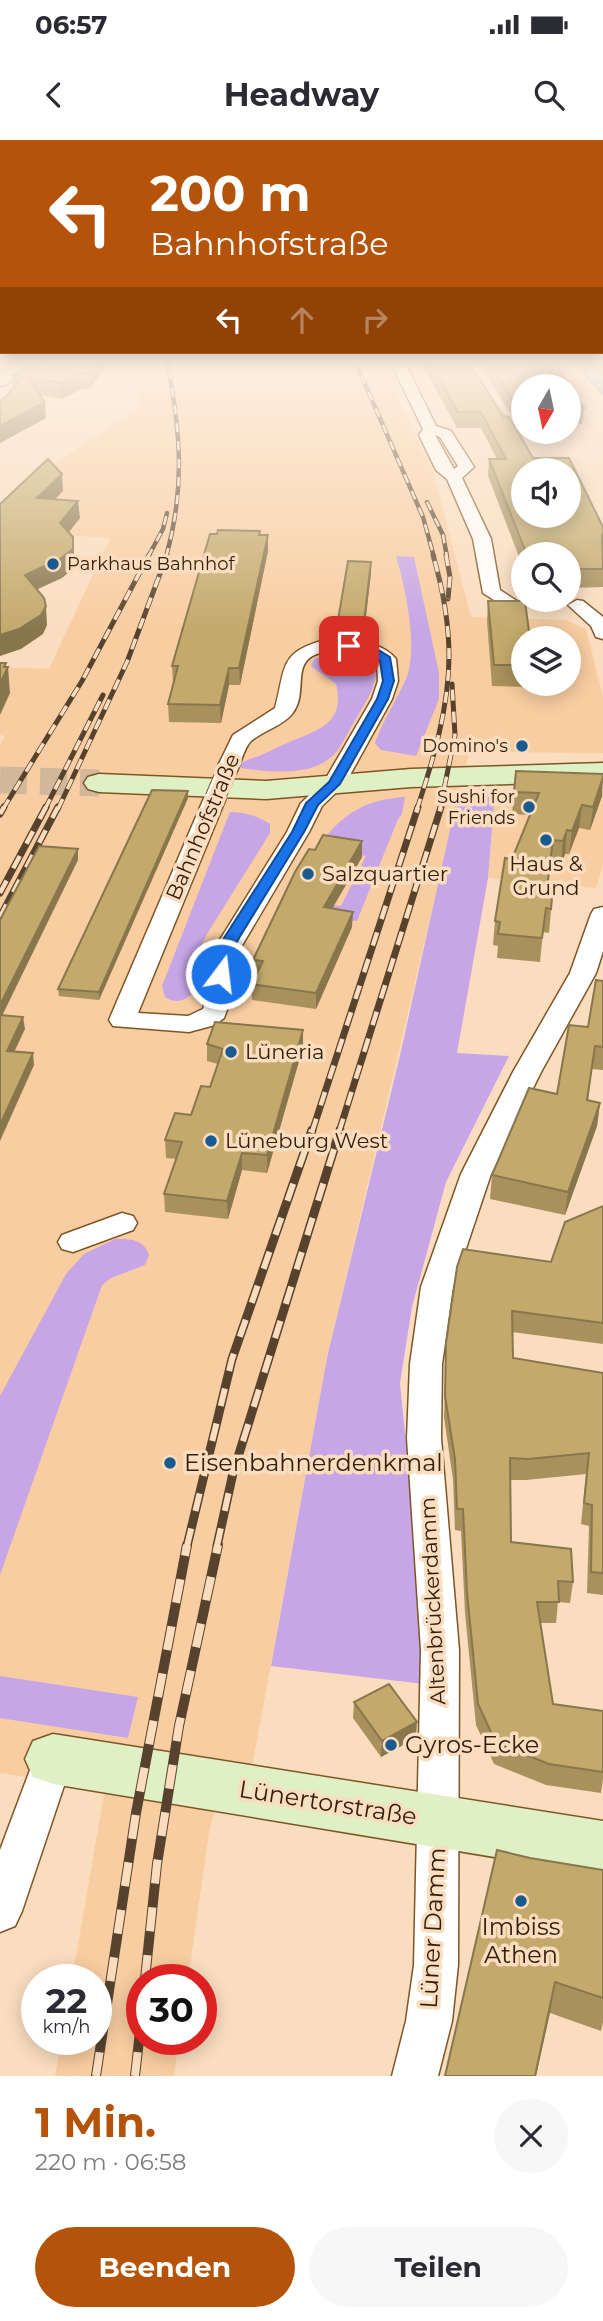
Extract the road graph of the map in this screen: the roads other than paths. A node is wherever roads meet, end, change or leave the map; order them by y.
1 (434, 449) edge
2 (511, 603) edge
3 (581, 608) edge
4 (603, 633) edge
5 (603, 772) edge
6 (99, 783) tunnel mouth
7 (334, 784) junction
8 (603, 914) edge
9 (122, 1223) dead end
10 (73, 1242) dead end
11 (53, 1759) joint
12 (438, 1821) junction
13 (603, 1848) edge
14 (0, 1910) edge
15 (415, 2076) edge

1 - 2 street
3 - 4 street
5 - 7 main road
6 - 7 main road
7 - 7 street, Bahnhofstraße, bridge
8 - 12 street, Altenbrückerdamm
9 - 10 street
11 - 12 main road, Lünertorstraße
11 - 14 street
12 - 13 main road, Lünertorstraße
12 - 15 street, Lüner Damm

